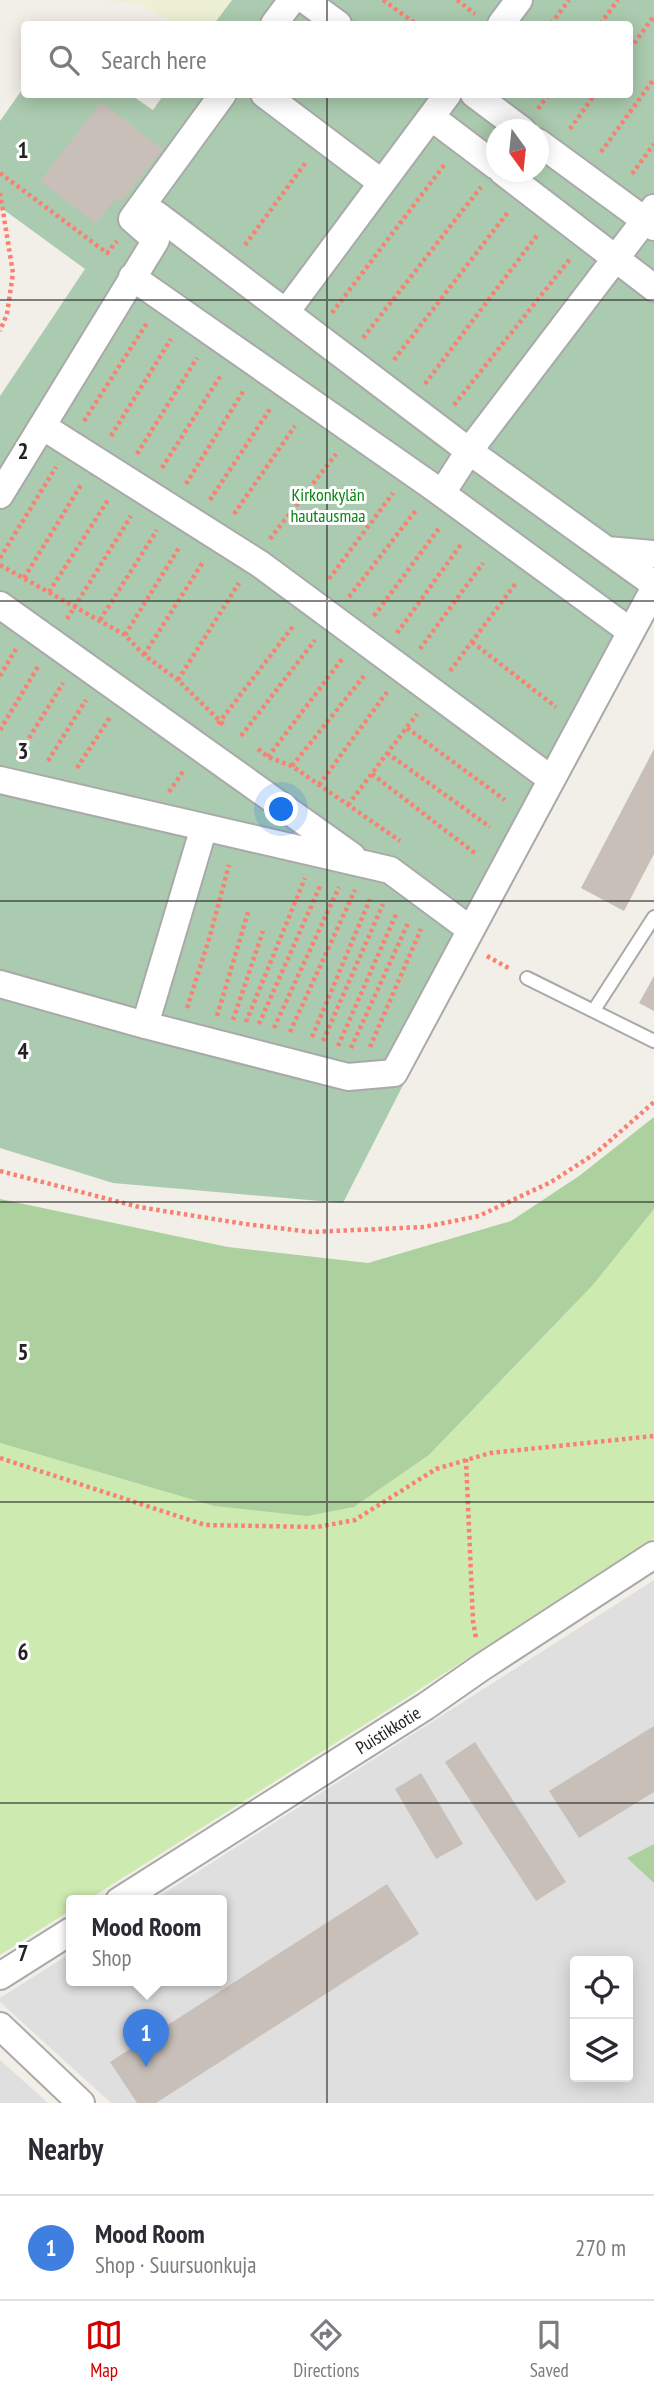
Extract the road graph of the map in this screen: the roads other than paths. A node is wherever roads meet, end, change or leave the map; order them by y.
1 (292, 0) edge
2 (305, 0) edge
3 (519, 0) edge
4 (276, 21) edge
5 (334, 21) edge
6 (502, 21) edge
7 (220, 98) edge
8 (269, 98) edge
9 (479, 98) edge
10 (439, 102) edge
11 (507, 119) edge
12 (549, 150) edge
13 (486, 163) edge
14 (514, 182) edge
15 (382, 183) junction
16 (651, 218) edge
17 (132, 219) junction
18 (616, 258) junction
19 (132, 276) junction
20 (654, 288) edge
21 (286, 312) junction
22 (42, 426) junction
23 (469, 451) junction
24 (442, 493) junction
25 (0, 495) edge
26 (605, 550) junction
27 (654, 554) edge
28 (654, 587) edge
29 (0, 605) edge
30 (630, 631) junction
31 (551, 779) junction
32 (1, 780) edge
33 (204, 827) junction
34 (362, 863) junction
35 (654, 917) edge
36 (468, 937) junction
37 (527, 978) road end
38 (0, 984) edge
39 (594, 1010) junction
40 (145, 1025) junction
41 (654, 1041) edge
42 (654, 1555) edge
43 (128, 1895) edge
44 (66, 1934) edge
45 (0, 1976) edge
46 (0, 2026) edge
47 (81, 2103) edge

1 - 4 street
2 - 5 street
3 - 6 street
7 - 17 street
8 - 15 street
9 - 11 street
10 - 13 street
10 - 15 street
12 - 16 street
14 - 18 street
15 - 21 street
16 - 18 street
17 - 19 street
17 - 21 street
18 - 20 street
18 - 23 street
19 - 22 street
19 - 24 street
21 - 23 street
22 - 25 street
22 - 31 street
23 - 24 street
23 - 26 street
24 - 30 street
26 - 27 street
26 - 28 street
28 - 30 street
29 - 34 street
30 - 31 street
31 - 36 street
32 - 33 street
33 - 34 street
33 - 40 street
34 - 36 street
35 - 39 lane
36 - 40 street
37 - 39 lane
38 - 40 street
39 - 41 lane
42 - 43 street, Puistikkotie
44 - 45 street
46 - 47 street

